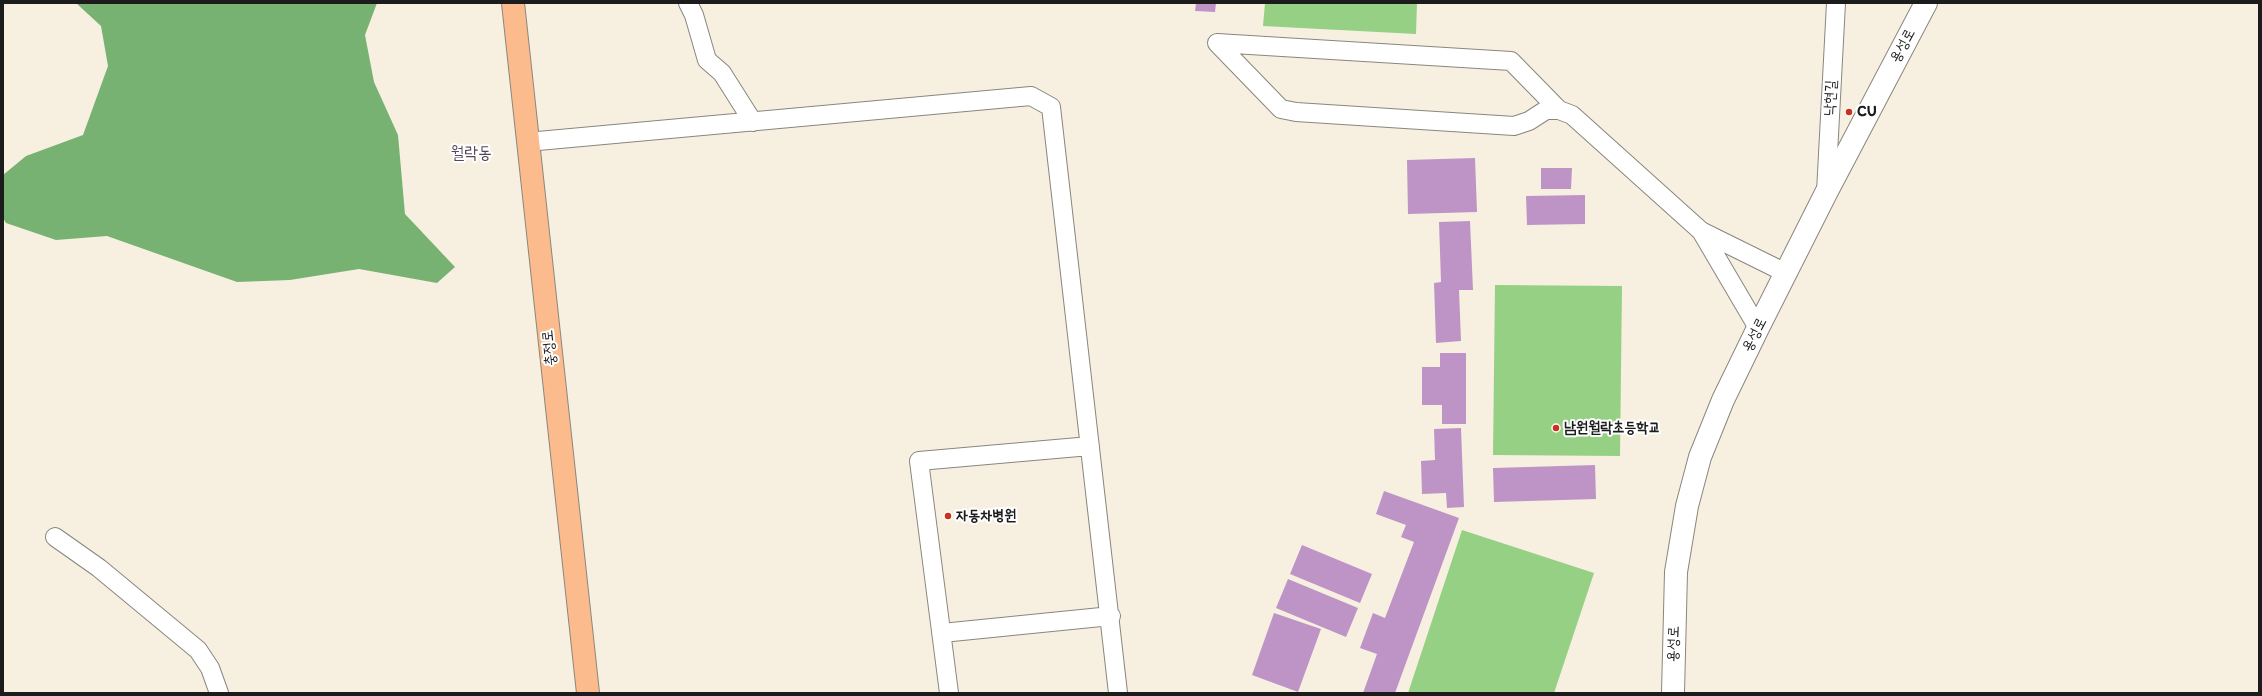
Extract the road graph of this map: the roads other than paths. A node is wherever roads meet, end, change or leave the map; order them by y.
1 (513, 3) edge
2 (688, 3) edge
3 (1836, 3) edge
4 (1926, 3) edge
5 (1559, 110) junction
6 (753, 122) junction
7 (527, 142) junction
8 (1826, 193) junction
9 (1701, 231) junction
10 (1786, 273) junction
11 (1758, 328) junction
12 (1090, 446) junction
13 (55, 537) dead end
14 (1110, 616) junction
15 (942, 633) junction
16 (588, 692) edge
17 (219, 693) edge
18 (949, 693) edge
19 (1118, 693) edge
20 (1673, 693) edge

1 - 7 main road, 충정로
2 - 6 street
3 - 8 street, 낙현길
4 - 8 street, 용성로
5 - 5 street
5 - 9 street
6 - 7 street
6 - 12 street
7 - 16 main road, 충정로
8 - 10 street, 용성로
9 - 10 street
9 - 11 street
10 - 11 street, 용성로
11 - 20 street, 용성로
12 - 14 street
12 - 15 street
13 - 17 street
14 - 15 street
14 - 19 street
15 - 18 street

